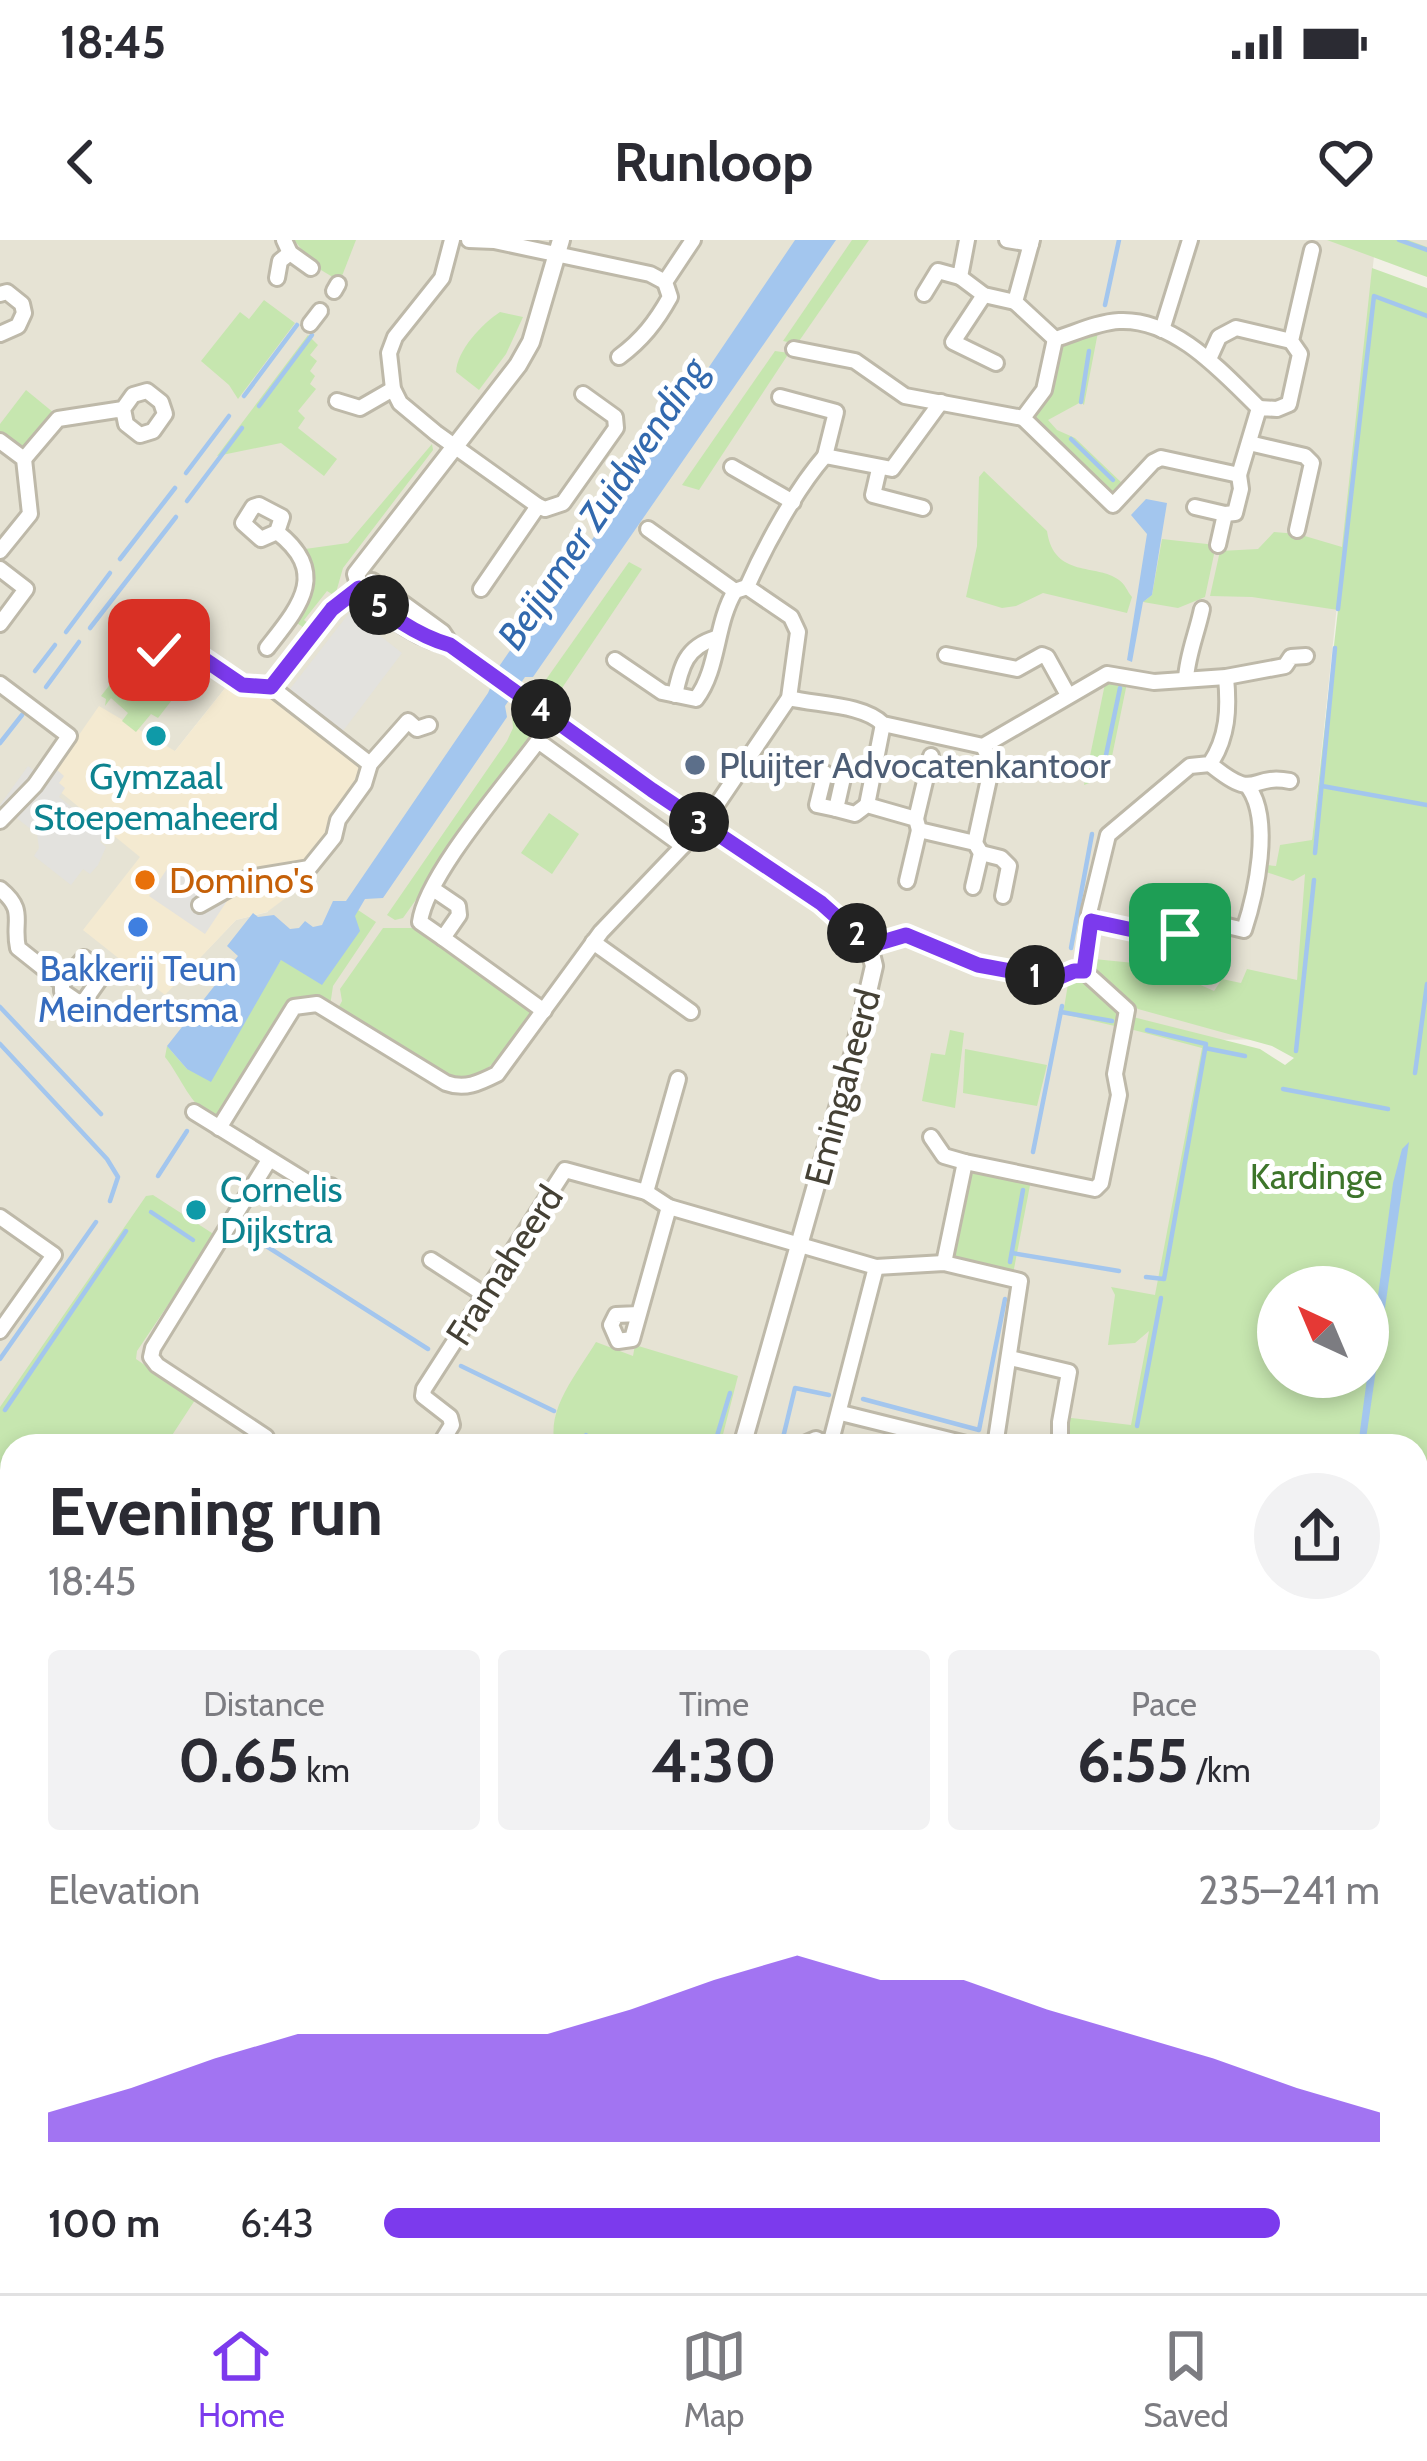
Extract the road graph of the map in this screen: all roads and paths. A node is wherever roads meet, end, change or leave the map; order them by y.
1 (452, 240) edge
2 (469, 240) edge
3 (495, 240) edge
4 (693, 240) edge
5 (967, 240) edge
6 (1007, 240) edge
7 (1190, 240) edge
8 (1032, 242) edge
9 (287, 246) edge
10 (559, 248) edge
11 (1312, 250) dead end
12 (311, 268) dead end
13 (960, 277) junction
14 (277, 278) dead end
15 (665, 282) junction
16 (0, 294) edge
17 (923, 294) dead end
18 (984, 295) junction
19 (1015, 302) junction
20 (320, 310) dead end
21 (310, 324) dead end
22 (1162, 330) junction
23 (0, 334) edge
24 (1055, 339) junction
25 (1291, 341) junction
26 (794, 349) dead end
27 (619, 356) dead end
28 (1209, 359) junction
29 (996, 363) dead end
30 (393, 389) junction
31 (583, 394) dead end
32 (780, 398) dead end
33 (337, 401) dead end
34 (941, 402) junction
35 (1259, 408) junction
36 (123, 409) dead end
37 (1023, 418) junction
38 (0, 441) edge
39 (1249, 443) junction
40 (457, 448) junction
41 (826, 456) junction
42 (24, 459) junction
43 (732, 467) dead end
44 (880, 469) junction
45 (1239, 475) junction
46 (793, 502) junction
47 (538, 506) junction
48 (1195, 507) dead end
49 (923, 508) dead end
50 (1225, 514) junction
51 (648, 529) dead end
52 (1298, 530) dead end
53 (277, 532) dead end
54 (1218, 545) dead end
55 (0, 551) edge
56 (0, 569) edge
57 (365, 585) junction
58 (481, 589) dead end
59 (741, 589) junction
60 (1202, 609) dead end
61 (288, 621) junction
62 (0, 624) edge
63 (309, 636) junction
64 (716, 638) junction
65 (158, 645) junction
66 (267, 648) dead end
67 (189, 649) junction
68 (946, 655) dead end
69 (1306, 656) dead end
70 (614, 660) dead end
71 (131, 671) dead end
72 (1226, 677) junction
73 (1186, 679) junction
74 (0, 684) edge
75 (271, 687) junction
76 (675, 694) junction
77 (1068, 695) junction
78 (789, 698) junction
79 (883, 724) junction
80 (430, 725) dead end
81 (983, 746) junction
82 (931, 756) dead end
83 (370, 764) junction
84 (1210, 764) junction
85 (825, 773) dead end
86 (843, 778) dead end
87 (1290, 781) dead end
88 (1249, 788) junction
89 (867, 805) junction
90 (836, 809) junction
91 (0, 821) edge
92 (703, 825) junction
93 (917, 825) junction
94 (683, 846) junction
95 (978, 848) junction
96 (907, 881) dead end
97 (973, 887) dead end
98 (0, 889) edge
99 (433, 889) junction
100 (1003, 896) dead end
101 (200, 905) dead end
102 (1091, 921) junction
103 (443, 938) junction
104 (593, 943) junction
105 (869, 946) junction
106 (1084, 971) junction
107 (62, 983) dead end
108 (544, 1011) junction
109 (692, 1012) dead end
110 (678, 1079) dead end
111 (194, 1112) dead end
112 (219, 1128) junction
113 (926, 1139) dead end
114 (269, 1160) junction
115 (965, 1162) junction
116 (331, 1186) dead end
117 (646, 1192) junction
118 (669, 1207) junction
119 (0, 1217) edge
120 (800, 1245) junction
121 (431, 1260) dead end
122 (944, 1263) junction
123 (876, 1267) junction
124 (485, 1295) junction
125 (639, 1314) dead end
126 (0, 1331) edge
127 (1010, 1358) junction
128 (841, 1413) junction
129 (261, 1434) edge
130 (446, 1434) edge
131 (745, 1434) edge
132 (834, 1434) edge
133 (899, 1434) edge
134 (996, 1434) edge
135 (1060, 1434) edge

1 - 30 street
2 - 3 street
3 - 10 street
4 - 15 street
5 - 13 street
6 - 8 street
7 - 22 street
8 - 19 street
9 - 12 street
9 - 14 street
10 - 15 street
10 - 40 street
11 - 25 street
13 - 17 street
13 - 18 street
15 - 27 street
16 - 23 street
18 - 19 street
18 - 29 street
19 - 24 street
20 - 21 street
22 - 24 street
22 - 28 street
24 - 37 street
25 - 28 street
25 - 35 street
26 - 34 street
28 - 35 street
30 - 33 street
30 - 40 street
31 - 47 street
32 - 41 street
34 - 37 street
34 - 44 street
35 - 39 street
36 - 42 street
37 - 45 street
38 - 42 street
39 - 45 street
39 - 52 street
40 - 47 street
40 - 57 street
41 - 44 street
41 - 46 street
42 - 55 street
43 - 46 street
44 - 49 street
45 - 50 street
46 - 59 street
47 - 58 street
48 - 50 street
50 - 54 street
51 - 59 street
53 - 61 street
56 - 62 street
57 - 63 street
57 - 92 street, Emingaheerd
59 - 64 street
59 - 78 street
60 - 73 street
61 - 63 street
61 - 66 street
63 - 75 street
64 - 76 street
64 - 76 street
65 - 67 street
65 - 67 street
65 - 71 street
67 - 75 street
68 - 77 street
69 - 72 street
70 - 76 street
72 - 73 street
72 - 84 street
73 - 77 street
74 - 91 street
75 - 83 street
77 - 81 street
78 - 79 street
78 - 92 street
79 - 81 street
79 - 89 street
80 - 83 street
81 - 95 street
82 - 93 street
83 - 101 street
84 - 88 street
84 - 102 street
85 - 90 street
86 - 90 street
87 - 88 street
88 - 102 street
89 - 90 street
89 - 93 street
92 - 94 street
92 - 105 street, Emingaheerd
93 - 95 street
93 - 96 street
94 - 99 street
94 - 104 street
95 - 97 street
95 - 100 street
98 - 107 street
99 - 103 street
99 - 103 street
102 - 106 street
103 - 108 street
104 - 108 street
104 - 109 street
105 - 106 street
105 - 120 street, Emingaheerd
106 - 115 street
108 - 112 street
110 - 117 street
111 - 112 street
112 - 114 street
113 - 115 street
114 - 116 street
114 - 129 street
115 - 122 street
117 - 118 street, Framaheerd
117 - 124 street, Framaheerd
118 - 120 street, Framaheerd
118 - 125 street
119 - 126 street
120 - 123 street, Framaheerd
120 - 131 street, Emingaheerd
121 - 124 street
122 - 123 street, Framaheerd
122 - 127 street, Framaheerd
123 - 128 street
124 - 130 street, Framaheerd
127 - 134 street
127 - 135 street
128 - 132 street
128 - 133 street

